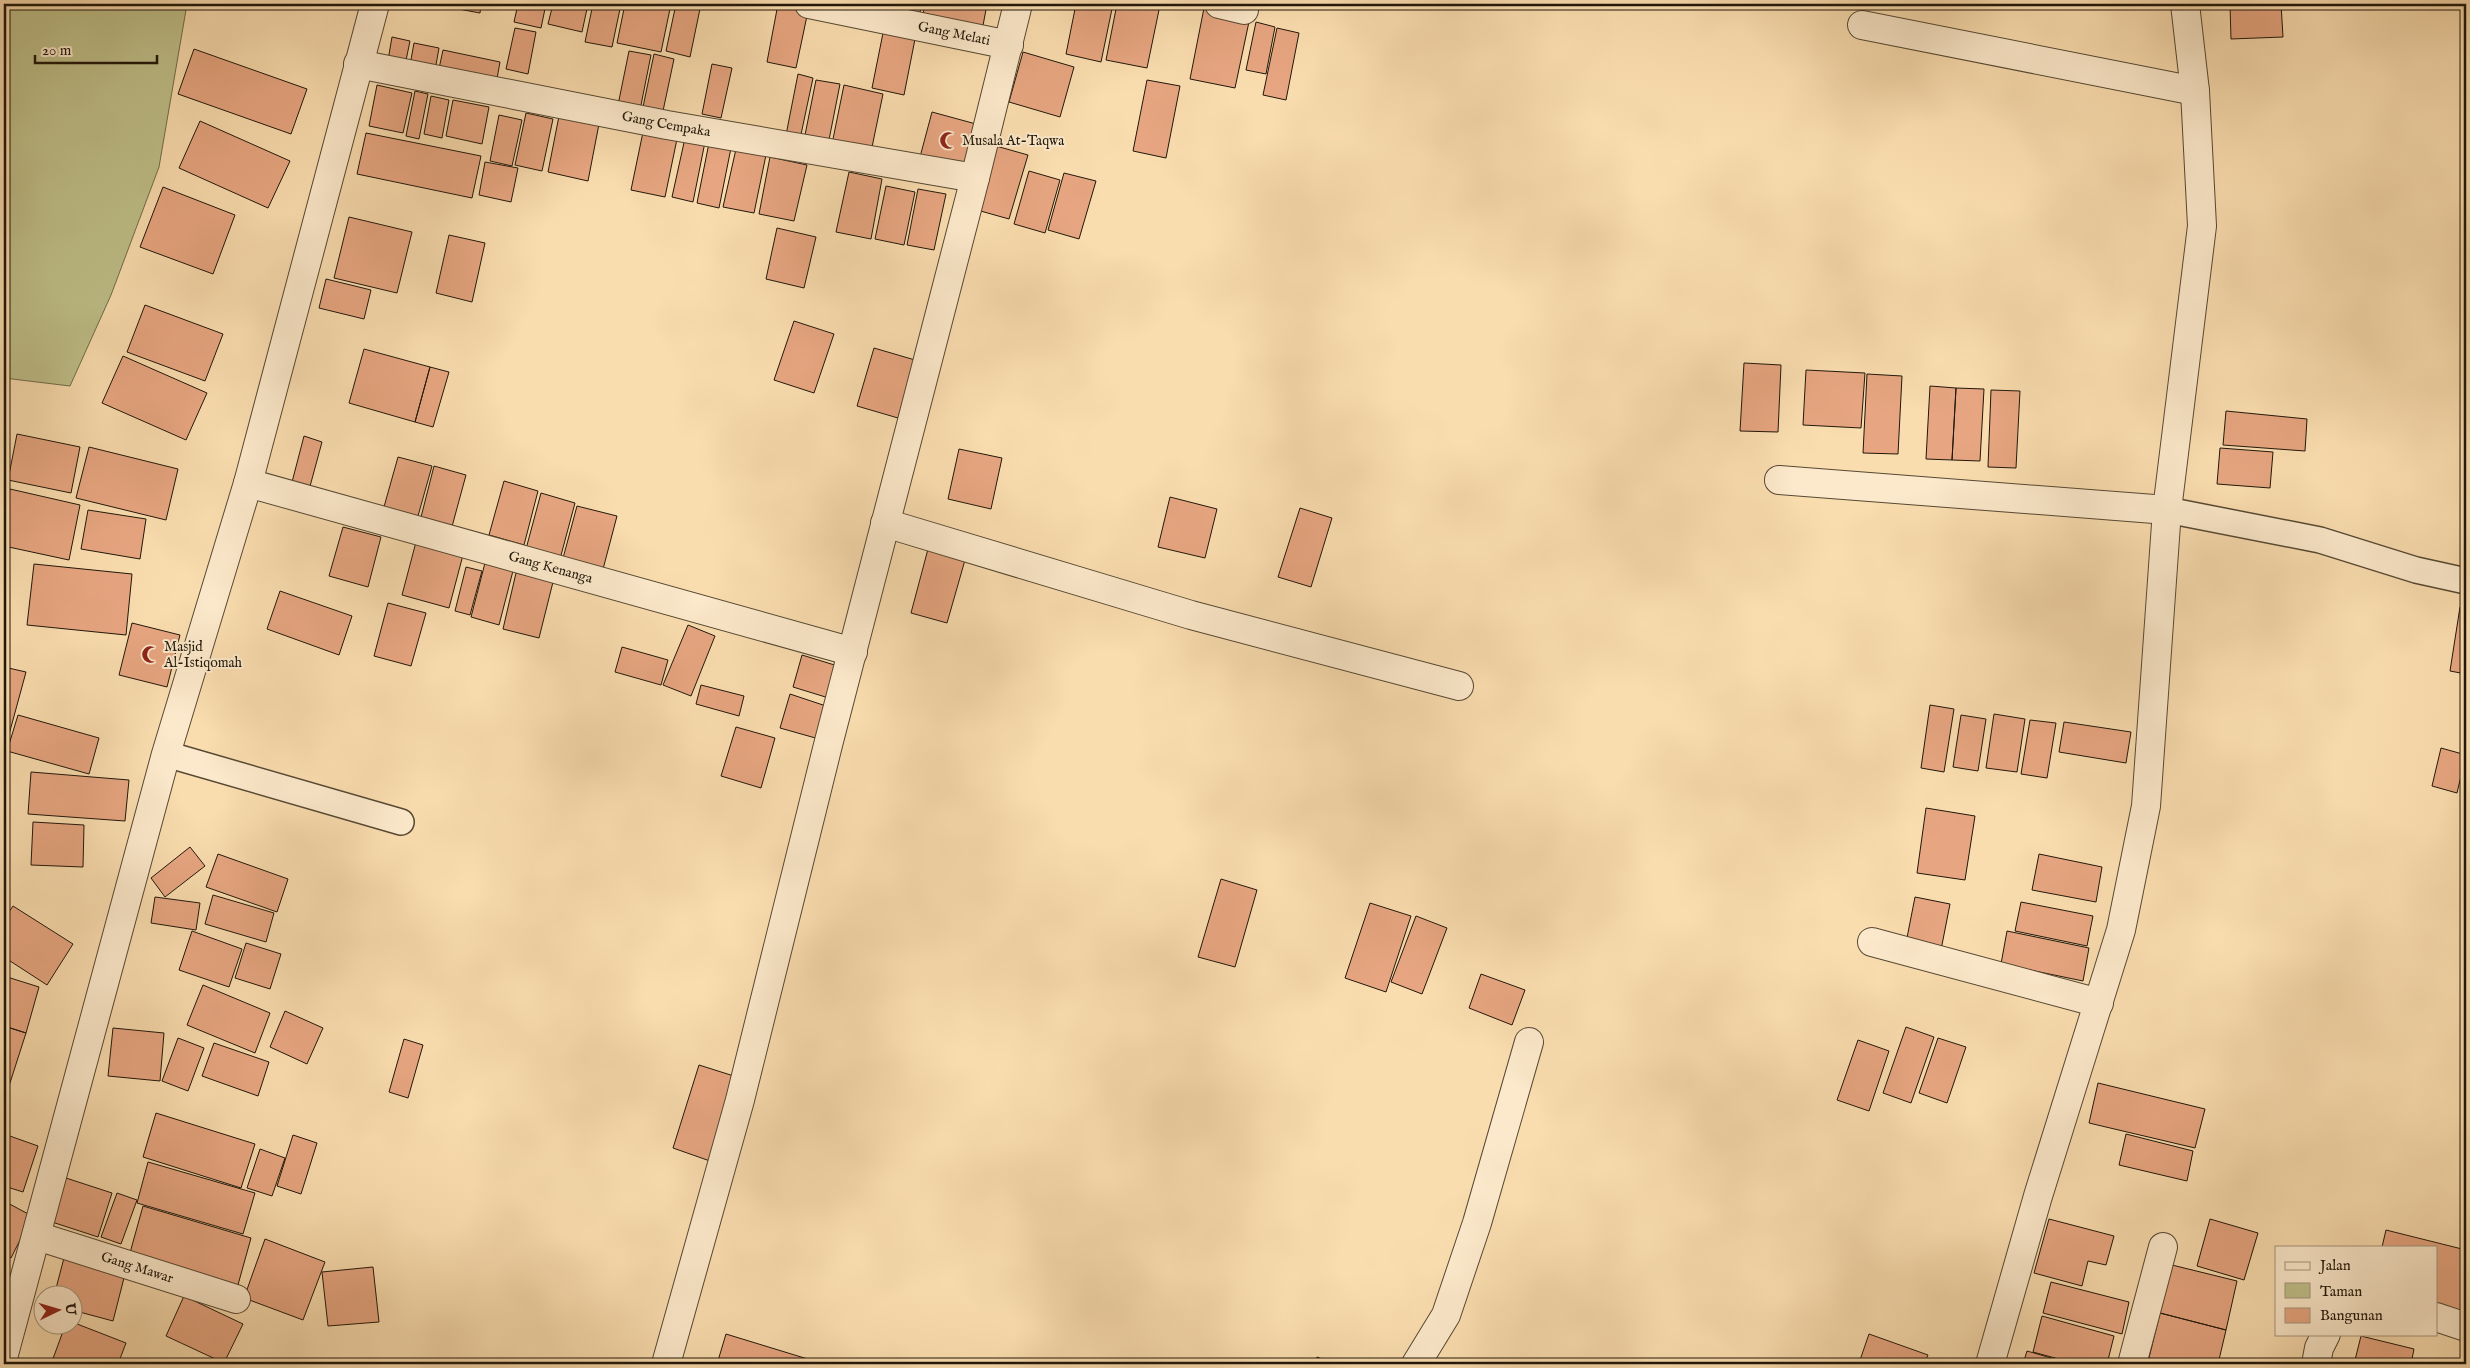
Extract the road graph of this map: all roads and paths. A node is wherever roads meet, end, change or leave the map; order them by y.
1 (375, 4) edge
2 (809, 4) edge
3 (1018, 4) edge
4 (2185, 4) edge
5 (1862, 25) dead end
6 (1009, 45) junction
7 (358, 64) junction
8 (2195, 91) junction
9 (975, 178) junction
10 (1779, 480) dead end
11 (248, 483) junction
12 (2166, 510) junction
13 (885, 523) junction
14 (2466, 581) edge
15 (852, 652) junction
16 (1459, 686) dead end
17 (166, 754) junction
18 (401, 822) dead end
19 (1872, 942) dead end
20 (2099, 1002) junction
21 (1529, 1042) dead end
22 (37, 1236) junction
23 (2163, 1247) dead end
24 (236, 1299) dead end
25 (2438, 1318) edge
26 (2466, 1327) edge
27 (2325, 1336) edge
28 (4, 1354) edge
29 (666, 1364) edge
30 (1416, 1364) edge
31 (1990, 1364) edge
32 (2132, 1364) edge
33 (2316, 1364) edge

1 - 7 street
2 - 6 street, Gang Melati
3 - 6 street
4 - 8 street
5 - 8 street
6 - 9 street
7 - 9 street, Gang Cempaka
7 - 11 street
8 - 12 street
9 - 13 street
10 - 12 street
11 - 15 street, Gang Kenanga
11 - 17 street
12 - 14 lane
12 - 20 street
13 - 15 street
13 - 16 street
15 - 29 street
17 - 18 lane
17 - 22 street
19 - 20 street
20 - 31 street
21 - 30 street
22 - 24 street, Gang Mawar
22 - 28 street
23 - 32 street
25 - 26 street
27 - 33 street

